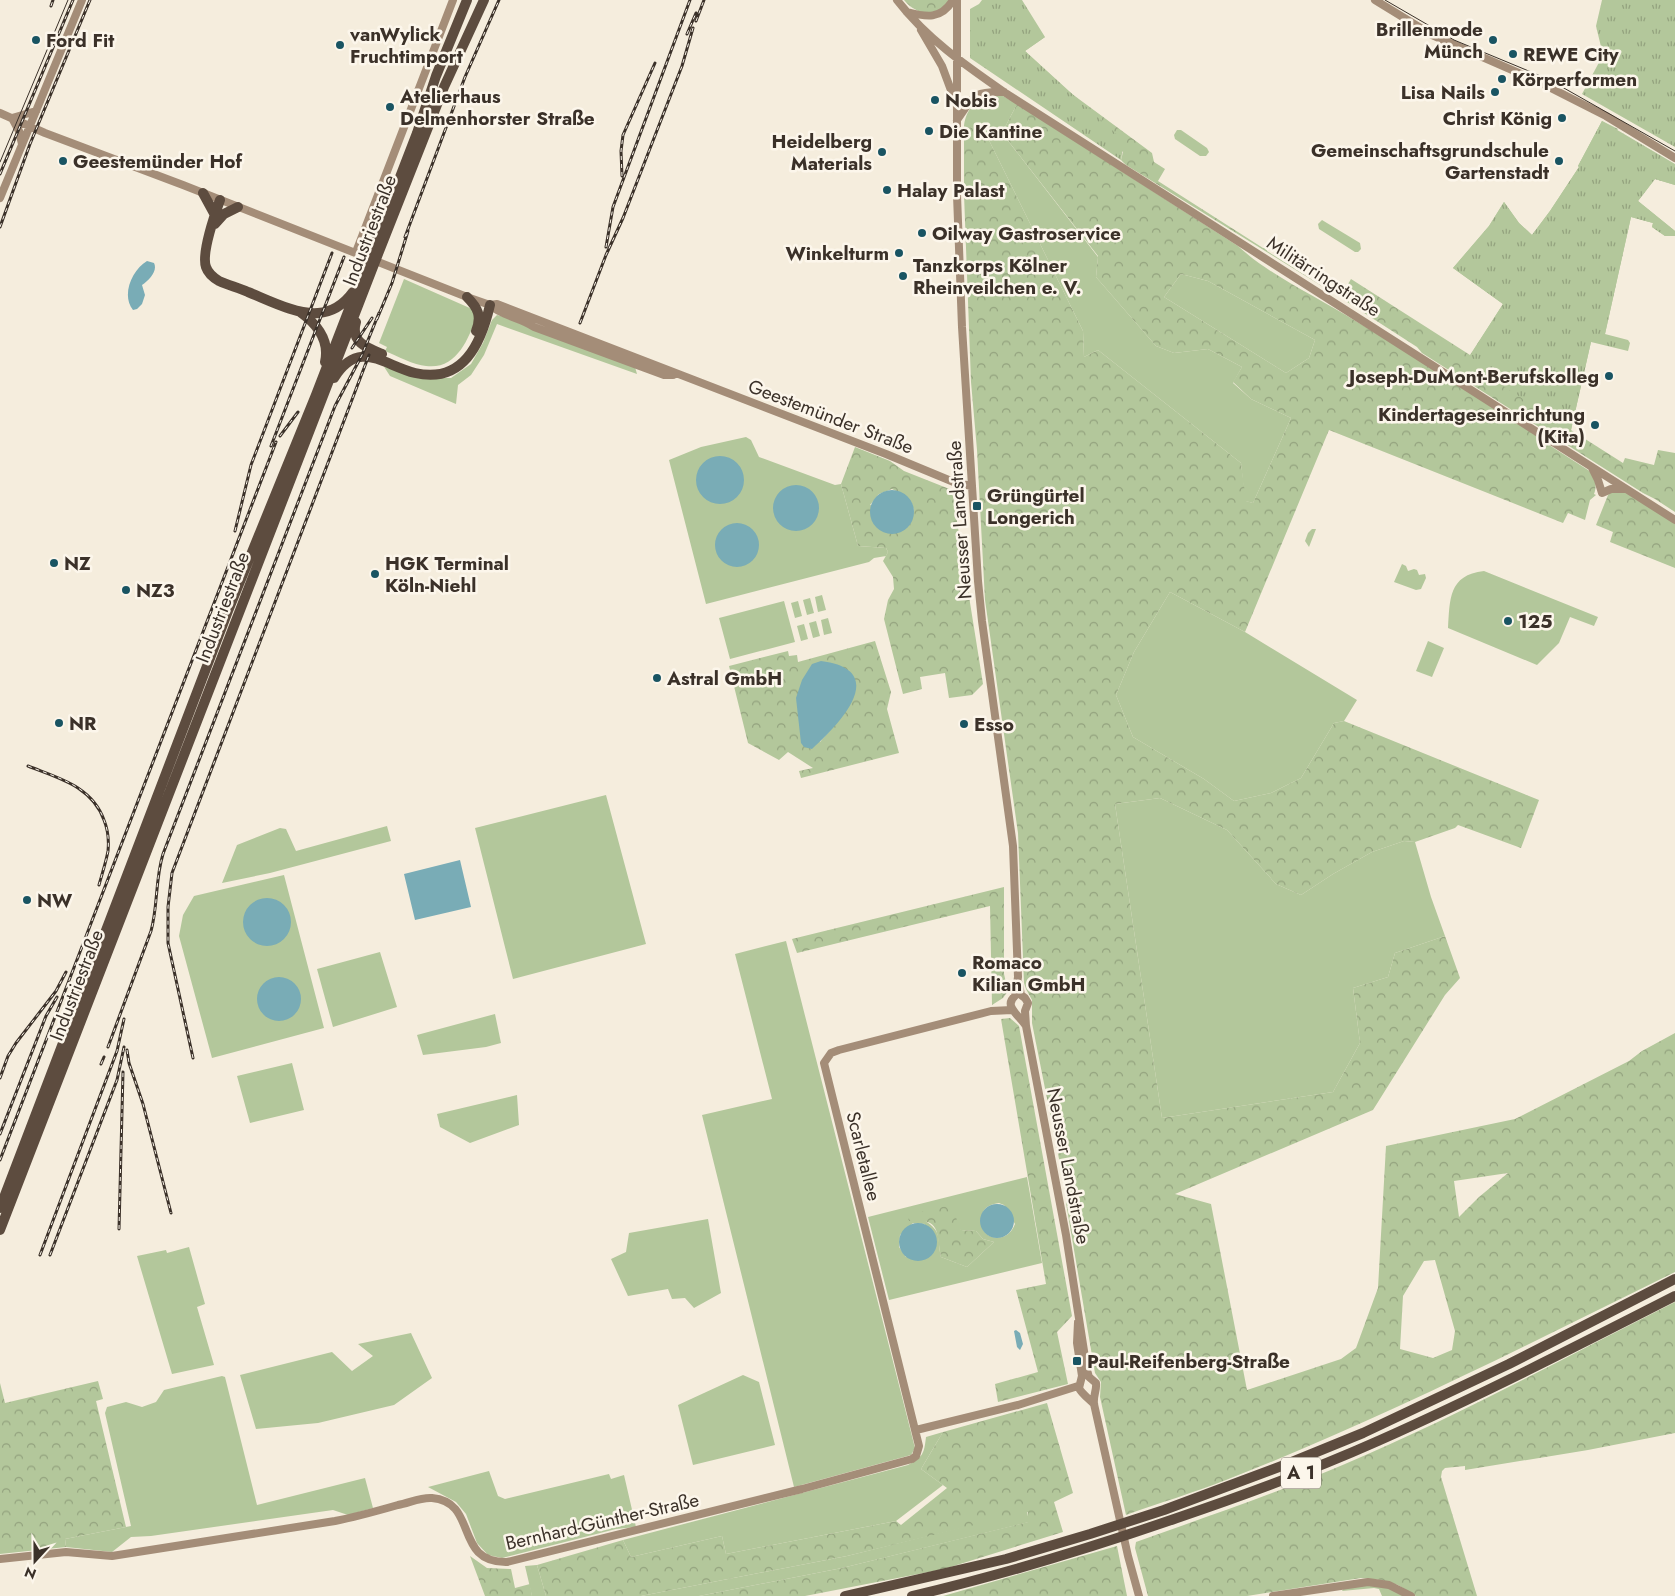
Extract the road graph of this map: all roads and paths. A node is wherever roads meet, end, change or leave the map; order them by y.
1 (82, 0) edge
2 (453, 0) edge
3 (467, 0) edge
4 (484, 0) edge
5 (897, 0) edge
6 (953, 0) edge
7 (957, 0) edge
8 (1375, 0) edge
9 (907, 12) junction
10 (912, 18) junction
11 (957, 59) junction
12 (1004, 92) junction
13 (957, 106) junction
14 (36, 111) junction
15 (0, 113) edge
16 (12, 118) junction
17 (957, 120) junction
18 (30, 125) junction
19 (22, 144) junction
20 (1675, 158) edge
21 (203, 194) junction
22 (0, 198) edge
23 (223, 201) junction
24 (238, 207) junction
25 (214, 222) junction
26 (356, 252) junction
27 (375, 253) junction
28 (362, 286) junction
29 (467, 297) junction
30 (490, 305) junction
31 (297, 310) junction
32 (480, 321) junction
33 (382, 357) junction
34 (316, 395) junction
35 (310, 431) junction
36 (1592, 466) junction
37 (971, 470) junction
38 (956, 483) junction
39 (972, 486) junction
40 (1628, 490) junction
41 (973, 497) junction
42 (1675, 520) edge
43 (1018, 996) junction
44 (1016, 1009) junction
45 (0, 1208) edge
46 (0, 1230) edge
47 (1675, 1279) edge
48 (1675, 1296) edge
49 (1082, 1383) junction
50 (1090, 1394) junction
51 (916, 1430) junction
52 (0, 1559) edge
53 (1137, 1593) edge
54 (845, 1596) edge
55 (912, 1596) edge
56 (1273, 1596) edge
57 (1411, 1596) edge

1 - 14 street
2 - 26 street, Industriestraße
3 - 27 highway, Industriestraße
4 - 27 highway, Industriestraße
5 - 9 street
6 - 9 street
7 - 11 street, Neusser Landstraße
8 - 20 street
9 - 10 street
10 - 11 street, Militärringstraße
10 - 13 street
11 - 12 street, Militärringstraße
11 - 13 street, Neusser Landstraße
12 - 17 street
12 - 36 street, Militärringstraße
13 - 17 street, Neusser Landstraße
14 - 16 street
14 - 18 street
15 - 16 street, Geestemünder Straße
16 - 18 street, Geestemünder Straße
16 - 19 street
17 - 37 street, Neusser Landstraße
18 - 19 street
18 - 21 street, Geestemünder Straße
19 - 22 street
21 - 23 street, Geestemünder Straße
21 - 25 highway
23 - 24 street, Geestemünder Straße
23 - 25 highway
24 - 25 highway
24 - 26 street, Geestemünder Straße
25 - 31 highway
26 - 29 street, Geestemünder Straße
27 - 28 highway, Industriestraße
28 - 31 highway
28 - 33 highway
28 - 34 highway, Industriestraße
28 - 35 highway, Industriestraße
29 - 30 street, Geestemünder Straße
29 - 32 highway
30 - 32 highway
30 - 33 highway
30 - 38 street, Geestemünder Straße
31 - 34 highway
32 - 33 highway
33 - 35 highway
34 - 45 highway, Industriestraße
35 - 46 highway, Industriestraße
36 - 40 street, Militärringstraße
36 - 40 street
37 - 38 street
37 - 39 street, Neusser Landstraße
38 - 39 street, Geestemünder Straße
38 - 41 street
39 - 41 street, Neusser Landstraße
40 - 42 street, Militärringstraße
41 - 43 street, Neusser Landstraße
43 - 44 street
43 - 44 street, Neusser Landstraße
44 - 49 street, Neusser Landstraße
44 - 51 street, Scarletallee
47 - 54 highway, A 1
48 - 55 highway, A 1
49 - 50 street
49 - 50 street, Neusser Landstraße
49 - 51 street
50 - 53 street, Neusser Landstraße
51 - 52 street, Bernhard-Günther-Straße
56 - 57 street

